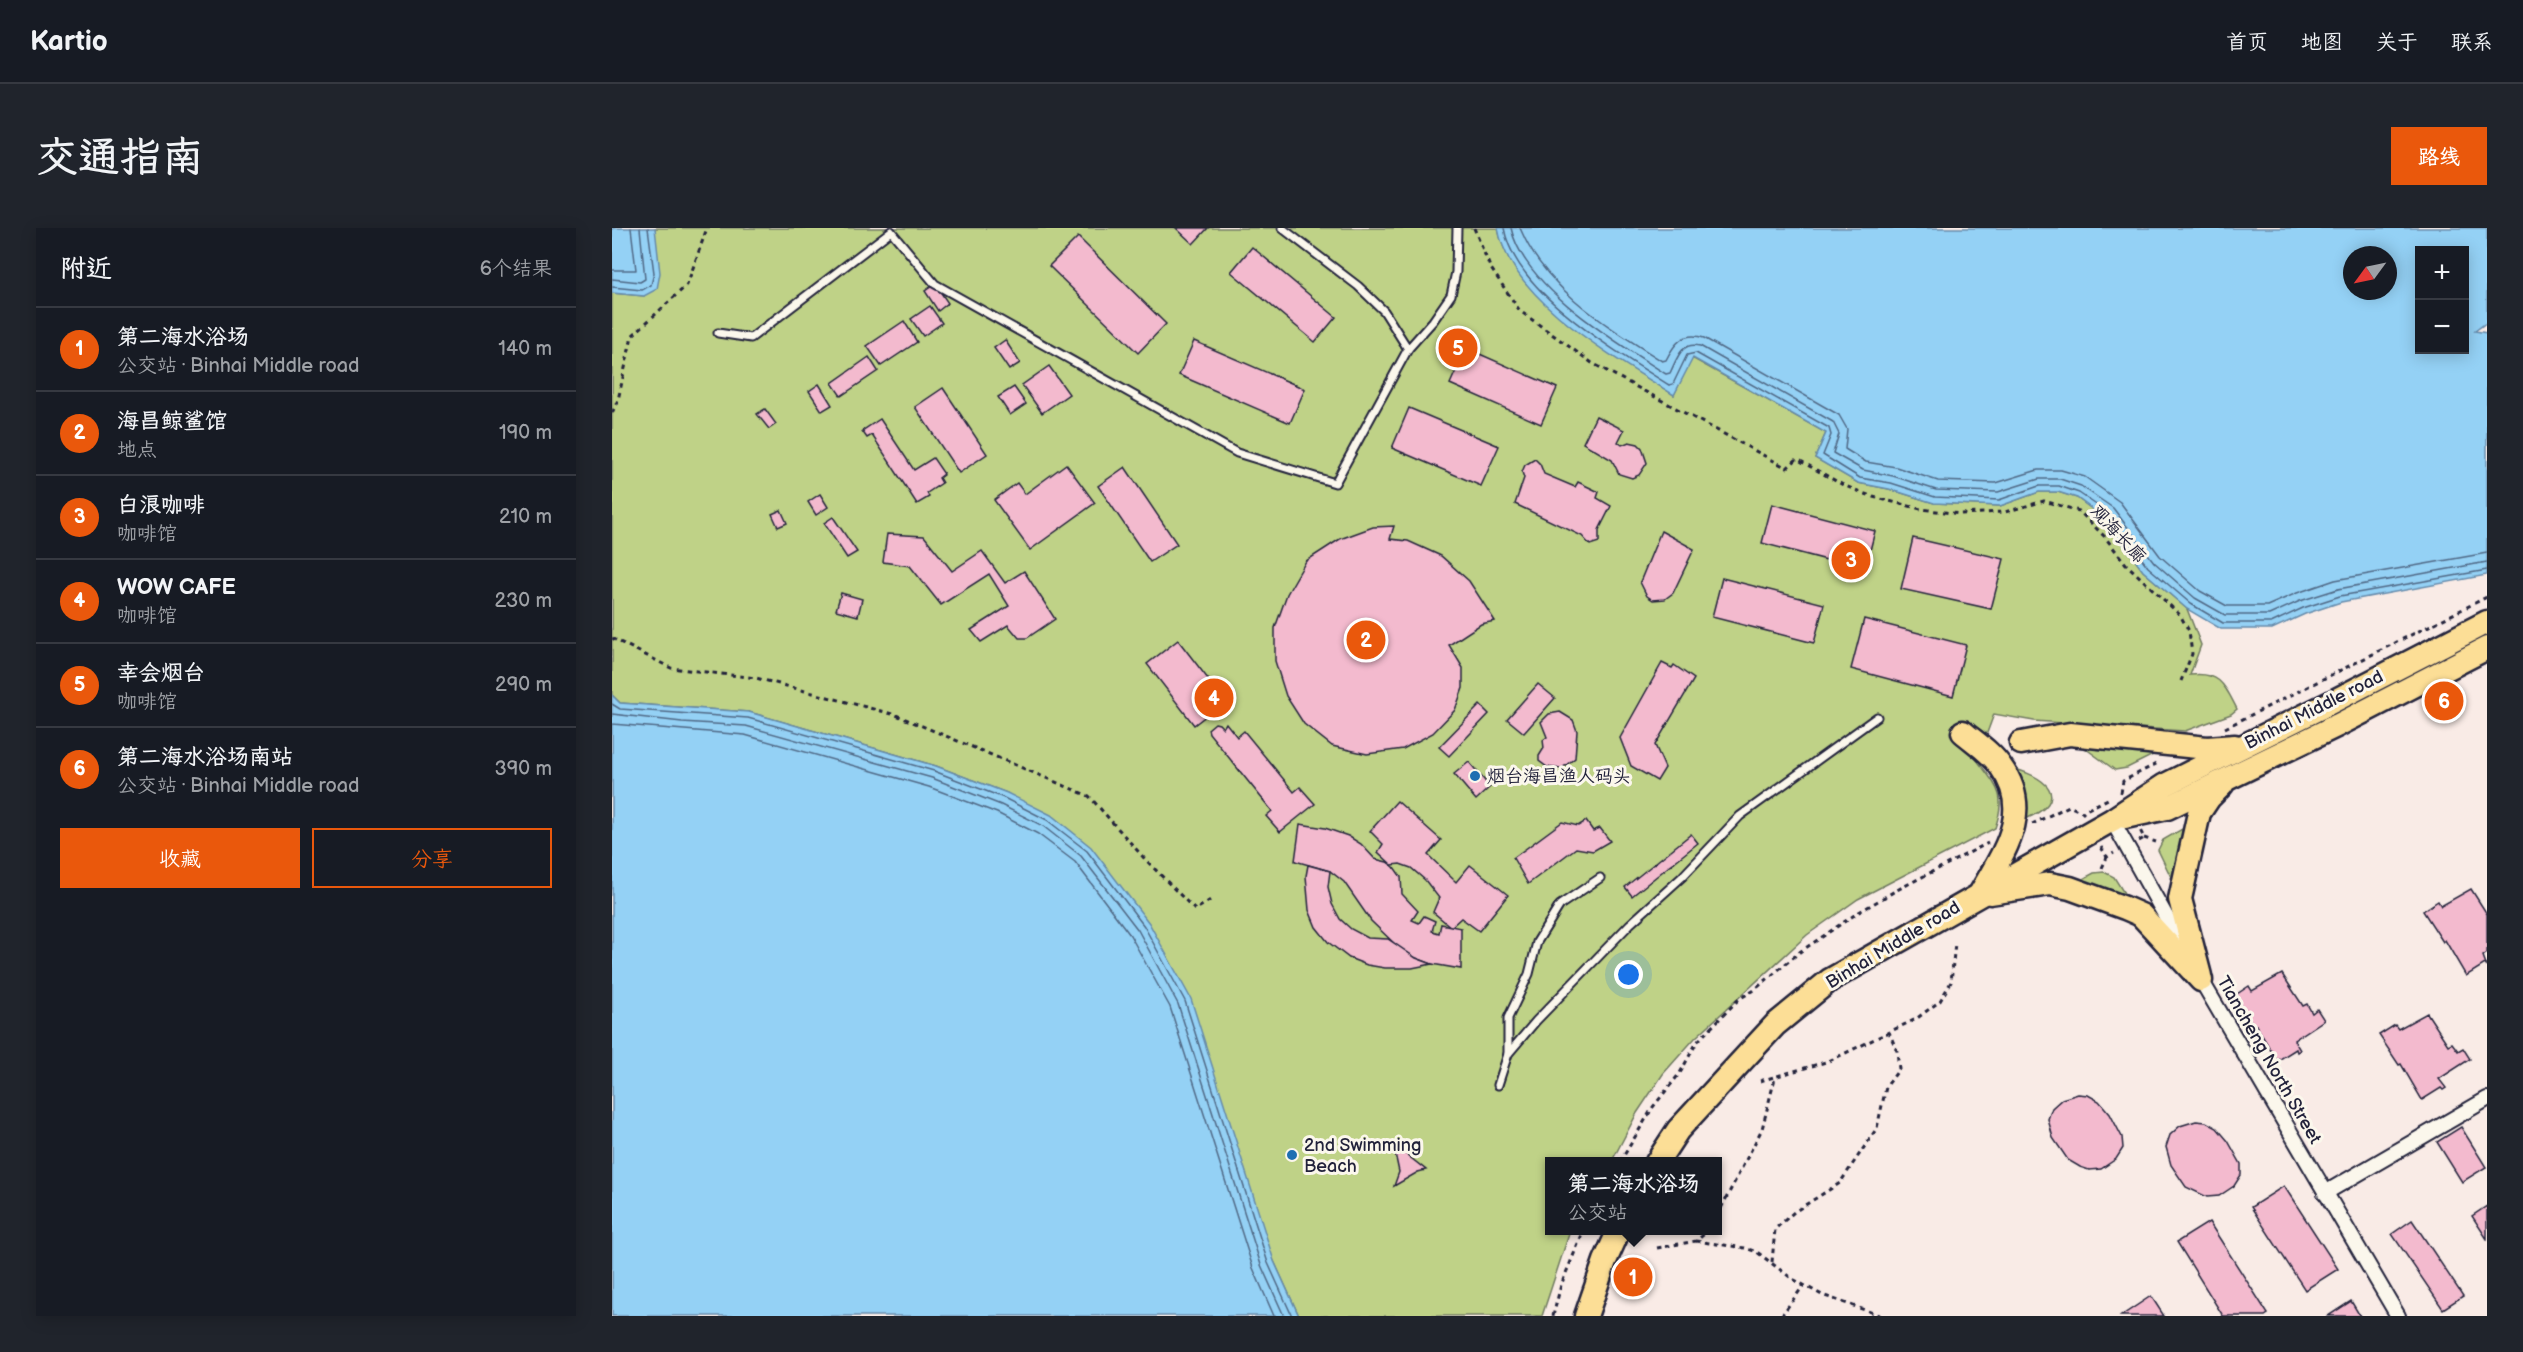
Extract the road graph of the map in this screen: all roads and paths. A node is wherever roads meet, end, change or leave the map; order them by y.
1 (707, 228) edge
2 (1282, 228) edge
3 (1457, 228) edge
4 (1474, 228) edge
5 (718, 333) dead end
6 (1408, 349) junction
7 (612, 412) edge
8 (2487, 597) edge
9 (2487, 622) edge
10 (612, 638) edge
11 (2487, 648) edge
12 (2181, 681) dead end
13 (1877, 717) dead end
14 (2218, 731) dead end
15 (1963, 732) dead end
16 (2020, 743) dead end
17 (2243, 746) junction
18 (2163, 761) dead end
19 (2230, 778) junction
20 (2121, 793) dead end
21 (2082, 812) dead end
22 (2112, 820) junction
23 (2013, 833) junction
24 (2144, 838) dead end
25 (2156, 842) dead end
26 (2107, 857) dead end
27 (2102, 868) dead end
28 (1600, 878) dead end
29 (1980, 894) junction
30 (1212, 899) dead end
31 (1954, 943) dead end
32 (2201, 980) junction
33 (1889, 1032) junction
34 (1508, 1054) junction
35 (1775, 1078) junction
36 (1760, 1081) dead end
37 (1498, 1085) dead end
38 (2487, 1099) edge
39 (1622, 1157) edge
40 (1660, 1157) edge
41 (2325, 1193) junction
42 (1722, 1206) edge
43 (1582, 1235) edge
44 (1617, 1235) edge
45 (1703, 1235) edge
46 (1696, 1241) junction
47 (1657, 1248) dead end
48 (1772, 1262) junction
49 (1804, 1285) junction
50 (1553, 1316) edge
51 (1586, 1316) edge
52 (1781, 1316) edge
53 (1882, 1316) edge
54 (2398, 1316) edge

1 - 7 path
2 - 6 lane
3 - 6 lane
4 - 12 path, 观海长廊
5 - 6 lane
8 - 14 path
9 - 17 main road, Binhai Middle road
10 - 30 path
11 - 19 main road, Binhai Middle road
13 - 34 lane
15 - 23 main road
16 - 17 main road
17 - 22 main road, Binhai Middle road
18 - 20 path
19 - 22 main road, Binhai Middle road
19 - 32 main road
21 - 23 path
22 - 29 main road, Binhai Middle road
22 - 32 street, Tiancheng North Street
23 - 29 main road
23 - 39 path
24 - 25 path
26 - 27 path
28 - 34 lane
29 - 32 main road
29 - 40 main road, Binhai Middle road
31 - 33 path
32 - 41 street, Tiancheng North Street
33 - 35 path
33 - 48 path
34 - 37 lane
35 - 36 path
35 - 42 path
38 - 41 street
41 - 54 street, Tiancheng North Street
43 - 50 path
44 - 51 main road
45 - 46 path
46 - 47 path
46 - 48 path
48 - 49 path
49 - 52 path
49 - 53 path

